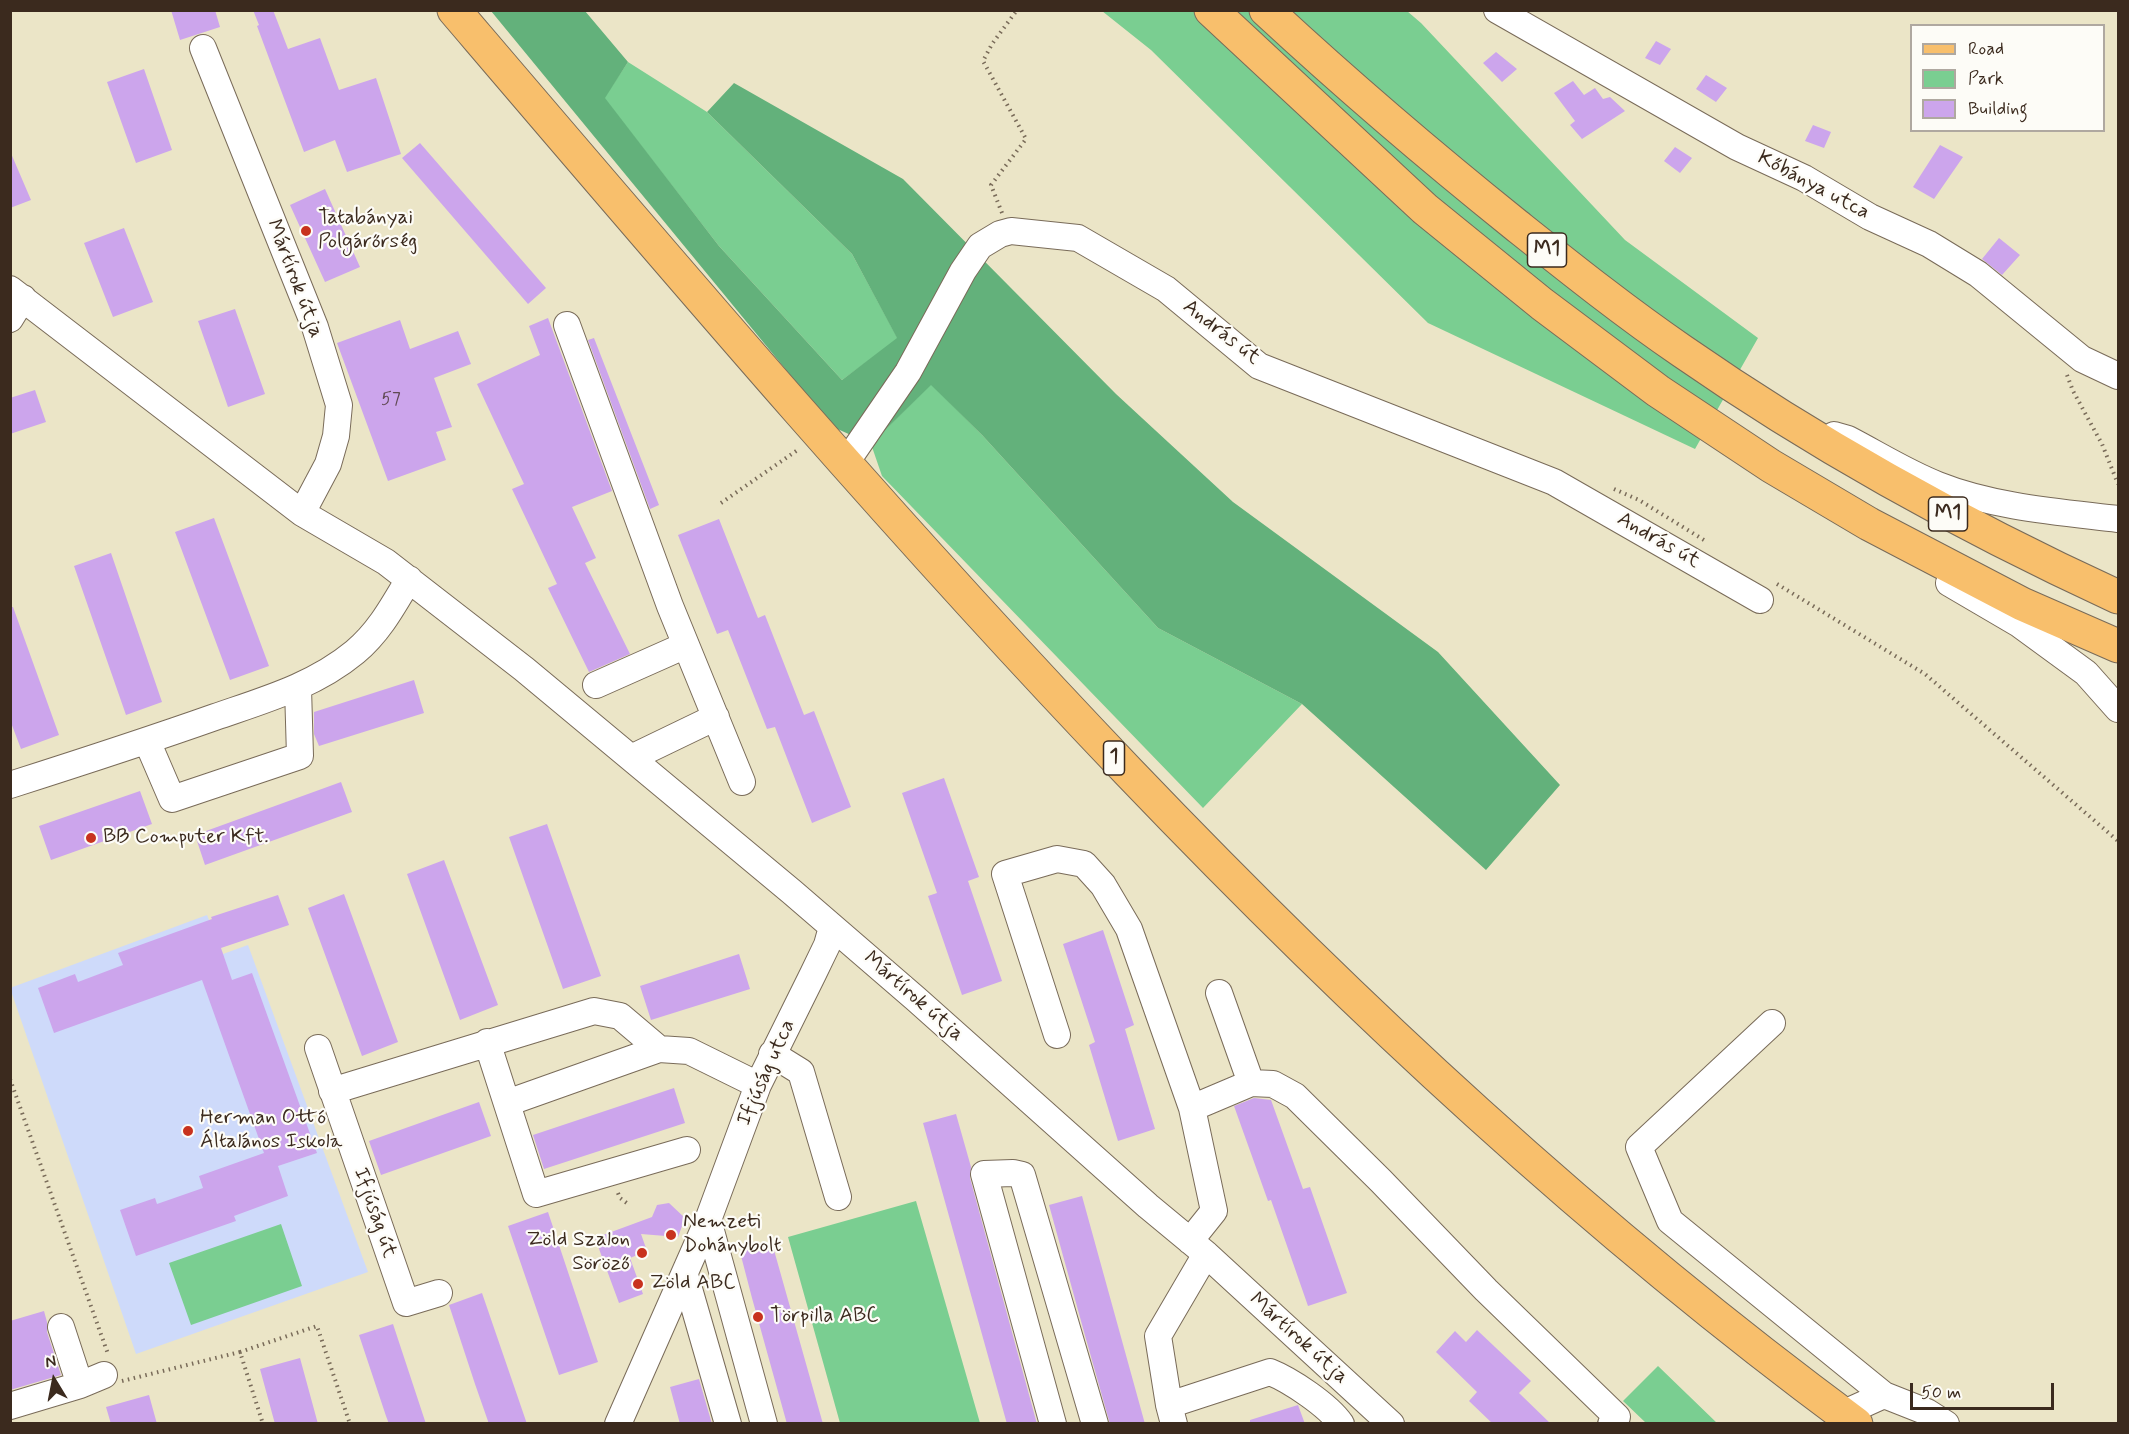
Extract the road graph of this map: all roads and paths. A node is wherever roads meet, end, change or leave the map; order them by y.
1 (454, 10) edge
2 (1017, 10) edge
3 (1211, 10) edge
4 (1266, 10) edge
5 (1497, 10) edge
6 (202, 48) dead end
7 (1011, 231) junction
8 (15, 302) edge
9 (567, 325) dead end
10 (2054, 337) junction
11 (2118, 376) edge
12 (1785, 420) junction
13 (819, 435) junction
14 (845, 464) junction
15 (2118, 484) edge
16 (1608, 486) dead end
17 (721, 503) dead end
18 (302, 513) junction
19 (2118, 519) edge
20 (1869, 524) junction
21 (1710, 544) dead end
22 (409, 579) junction
23 (1766, 591) joint
24 (2118, 597) edge
25 (686, 645) junction
26 (2118, 646) edge
27 (596, 686) dead end
28 (298, 688) junction
29 (2118, 708) edge
30 (716, 717) junction
31 (147, 741) junction
32 (631, 758) junction
33 (742, 782) dead end
34 (10, 785) edge
35 (2118, 841) edge
36 (832, 927) junction
37 (1219, 993) dead end
38 (1772, 1023) dead end
39 (1057, 1035) dead end
40 (487, 1042) junction
41 (318, 1048) dead end
42 (660, 1049) junction
43 (772, 1054) junction
44 (10, 1079) edge
45 (1251, 1083) junction
46 (758, 1085) junction
47 (332, 1091) junction
48 (507, 1103) junction
49 (1192, 1108) junction
50 (687, 1150) dead end
51 (838, 1197) dead end
52 (708, 1220) junction
53 (1198, 1247) junction
54 (685, 1275) junction
55 (439, 1293) dead end
56 (61, 1327) dead end
57 (240, 1352) junction
58 (111, 1372) junction
59 (80, 1385) junction
60 (1884, 1395) junction
61 (10, 1406) edge
62 (1171, 1414) edge
63 (1846, 1420) edge
64 (263, 1424) edge
65 (350, 1424) edge
66 (618, 1424) edge
67 (728, 1424) edge
68 (764, 1424) edge
69 (1053, 1424) edge
70 (1095, 1424) edge
71 (1341, 1424) edge
72 (1391, 1424) edge
73 (1611, 1424) edge
74 (1946, 1424) edge

1 - 13 main road, 1
2 - 7 path
3 - 20 main road, M1
4 - 12 main road, M1
5 - 10 street, Kőbánya utca
6 - 18 street, Mártírok útja
7 - 14 street
7 - 23 street, András út
8 - 18 street, Mártírok útja
9 - 25 street
10 - 11 street, Kőbánya utca
10 - 15 path
12 - 19 street
12 - 24 main road, M1
13 - 14 main road, 1
13 - 17 path
14 - 63 main road, 1
16 - 21 path
18 - 22 street, Mártírok útja
20 - 26 main road, M1
20 - 29 street
22 - 28 street
22 - 32 street, Mártírok útja
23 - 35 path
25 - 27 street
25 - 30 street
28 - 31 street
28 - 31 street
30 - 32 street
30 - 33 street
31 - 34 street
32 - 36 street, Mártírok útja
36 - 43 street, Ifjúság utca
36 - 53 street, Mártírok útja
37 - 45 street
38 - 60 street
39 - 49 street, Mártírok útja
40 - 42 street
40 - 47 street
40 - 48 street
41 - 47 street, Ifjúság út
42 - 46 street
42 - 48 street
43 - 46 street, Ifjúság utca
43 - 51 street
44 - 58 path
45 - 49 street
45 - 73 street
46 - 52 street, Ifjúság utca
47 - 55 street, Ifjúság út
48 - 50 street
49 - 53 street, Mártírok útja
52 - 54 street, Ifjúság utca
52 - 68 street
53 - 62 street, Mártírok útja
53 - 72 street, Mártírok útja
54 - 66 street, Ifjúság utca
54 - 67 street
56 - 59 street
57 - 58 path
57 - 64 path
57 - 65 path
58 - 59 street
59 - 61 street
60 - 63 street
60 - 74 street
62 - 71 street, Mártírok útja
69 - 70 street

